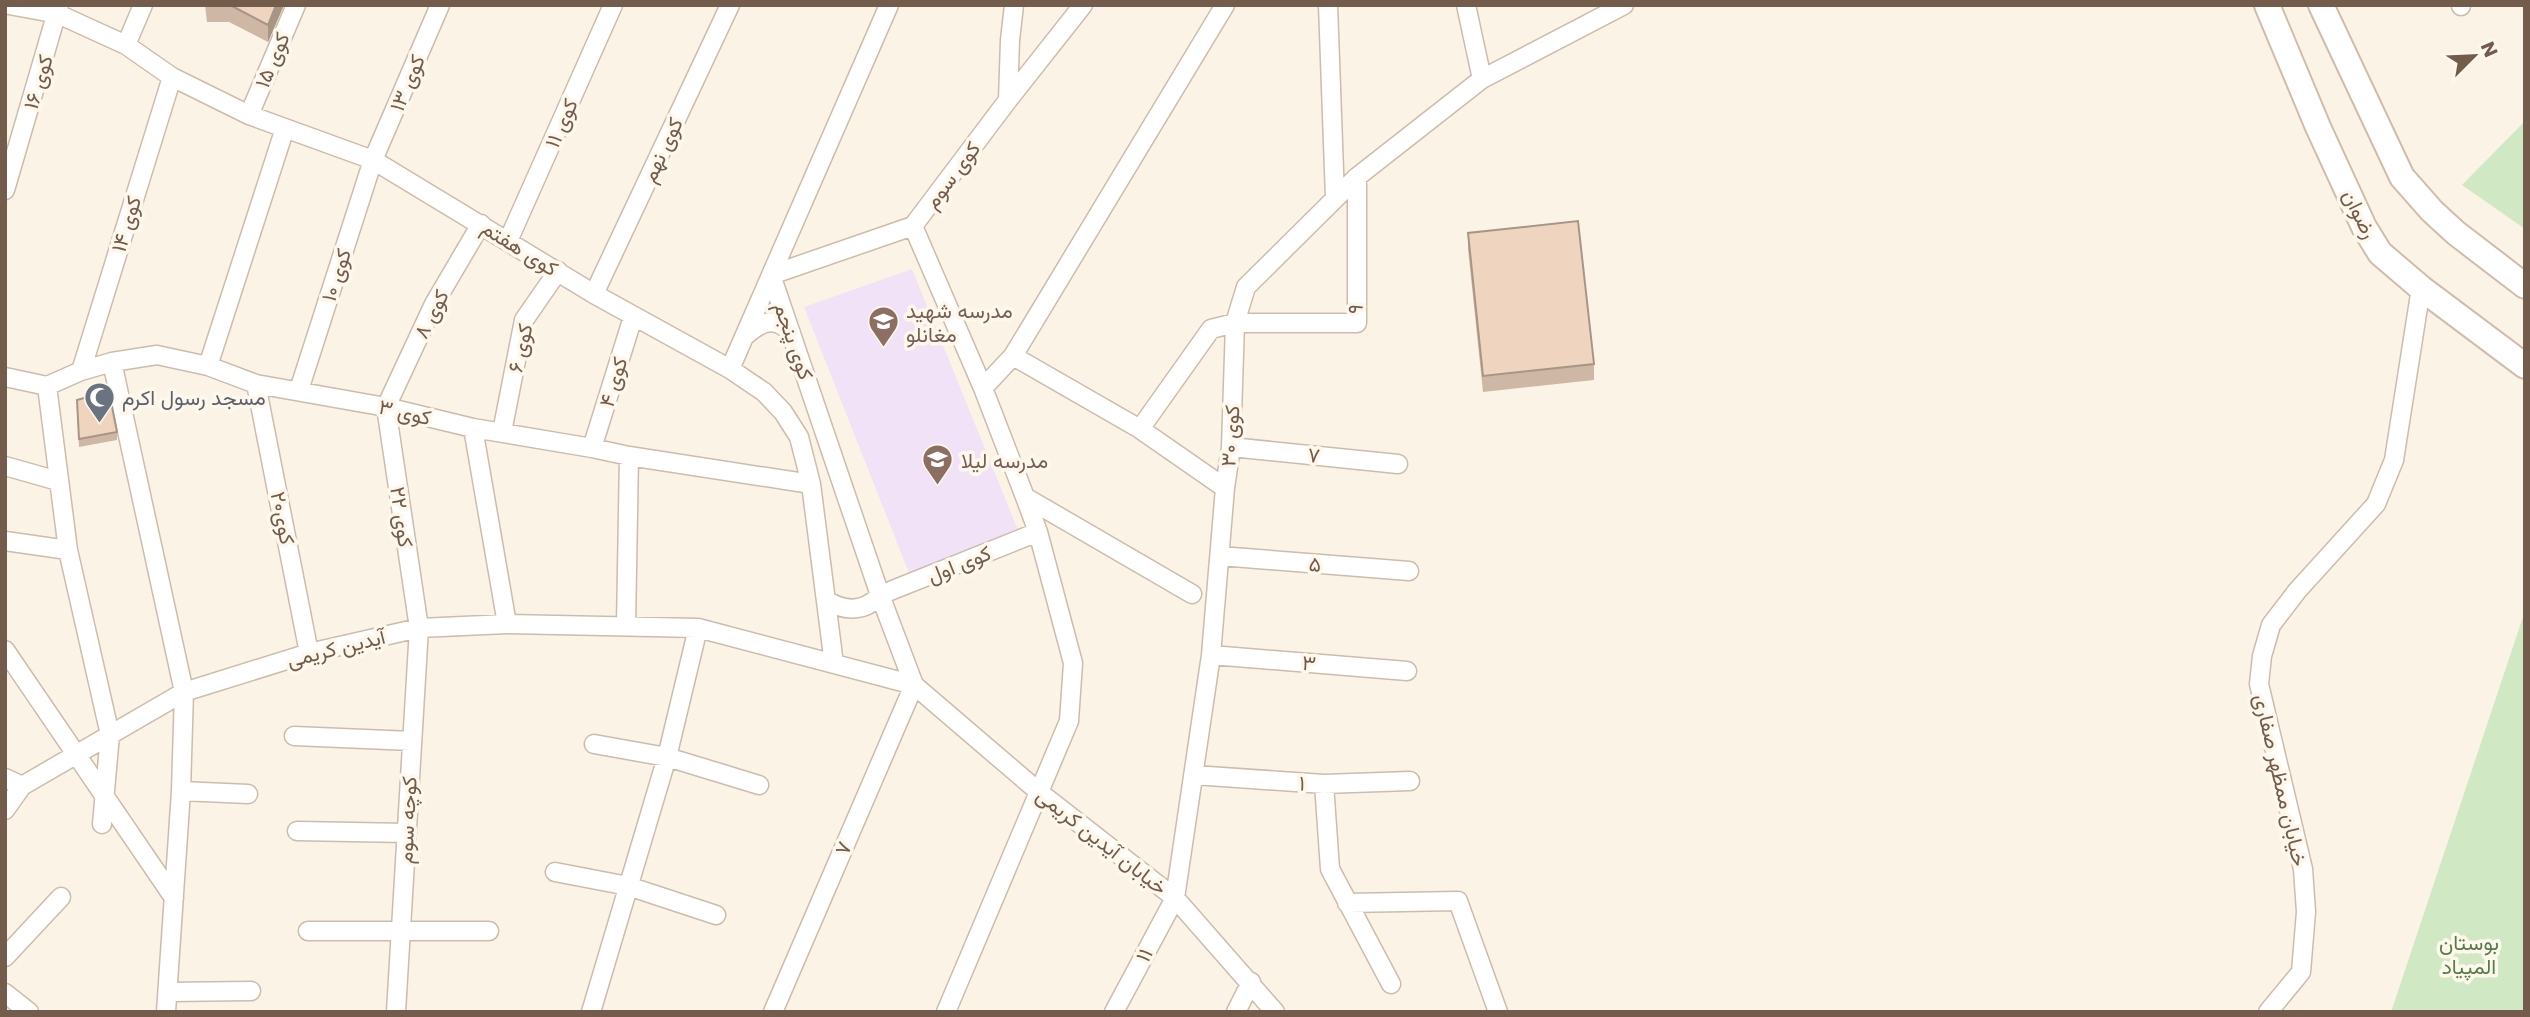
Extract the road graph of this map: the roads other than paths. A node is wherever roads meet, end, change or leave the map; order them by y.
1 (9, 5) edge
2 (143, 5) edge
3 (296, 5) edge
4 (440, 5) edge
5 (613, 5) edge
6 (730, 5) edge
7 (889, 5) edge
8 (1014, 5) edge
9 (1083, 5) edge
10 (1225, 5) edge
11 (1328, 5) edge
12 (1466, 5) edge
13 (1624, 5) edge
14 (2267, 5) edge
15 (2322, 5) edge
16 (59, 10) edge
17 (126, 45) junction
18 (172, 77) junction
19 (1482, 79) junction
20 (1008, 100) junction
21 (249, 115) junction
22 (285, 128) junction
23 (373, 160) junction
24 (1357, 177) junction
25 (5, 190) edge
26 (1335, 198) junction
27 (481, 224) junction
28 (913, 226) junction
29 (508, 241) junction
30 (558, 271) junction
31 (771, 275) junction
32 (2525, 286) edge
33 (2421, 288) junction
34 (594, 294) junction
35 (633, 317) junction
36 (1235, 323) junction
37 (792, 333) junction
38 (746, 335) junction
39 (1013, 356) junction
40 (113, 362) junction
41 (208, 366) junction
42 (2525, 366) edge
43 (730, 369) junction
44 (81, 371) junction
45 (5, 377) edge
46 (256, 383) junction
47 (47, 386) junction
48 (983, 388) junction
49 (299, 390) junction
50 (386, 407) junction
51 (473, 428) junction
52 (1140, 429) junction
53 (502, 432) junction
54 (1231, 447) junction
55 (592, 448) junction
56 (629, 456) junction
57 (1398, 464) dead end
58 (5, 466) edge
59 (58, 481) junction
60 (811, 484) junction
61 (1225, 488) junction
62 (1025, 497) junction
63 (1038, 532) junction
64 (5, 541) edge
65 (68, 550) junction
66 (1220, 556) junction
67 (1409, 571) dead end
68 (1192, 594) dead end
69 (880, 595) junction
70 (826, 600) junction
71 (507, 624) junction
72 (626, 626) junction
73 (419, 628) junction
74 (698, 628) junction
75 (5, 650) edge
76 (309, 653) junction
77 (1210, 655) junction
78 (834, 664) junction
79 (1407, 671) dead end
80 (914, 685) junction
81 (184, 692) junction
82 (110, 735) junction
83 (294, 736) dead end
84 (412, 741) junction
85 (594, 744) dead end
86 (667, 757) junction
87 (1194, 775) junction
88 (5, 778) edge
89 (1410, 781) dead end
90 (1324, 784) junction
91 (759, 785) dead end
92 (22, 786) junction
93 (181, 791) junction
94 (1039, 792) junction
95 (248, 794) dead end
96 (5, 810) edge
97 (102, 824) dead end
98 (297, 831) dead end
99 (407, 833) junction
100 (555, 872) dead end
101 (628, 886) junction
102 (61, 897) dead end
103 (174, 898) junction
104 (1175, 898) junction
105 (1348, 903) junction
106 (716, 915) dead end
107 (400, 930) junction
108 (489, 931) dead end
109 (308, 932) dead end
110 (5, 957) edge
111 (1251, 982) junction
112 (1391, 984) dead end
113 (251, 991) dead end
114 (168, 992) junction
115 (8, 1001) edge
116 (29, 1012) edge
117 (166, 1012) edge
118 (396, 1012) edge
119 (591, 1012) edge
120 (773, 1012) edge
121 (946, 1012) edge
122 (1114, 1012) edge
123 (1236, 1012) edge
124 (1276, 1012) edge
125 (1498, 1012) edge
126 (2268, 1012) edge

1 - 16 street, کوی هفتم
2 - 17 street
3 - 21 street, کوی ۱۵
4 - 23 street, کوی ۱۳
5 - 29 street, کوی ۱۱
6 - 34 street, کوی نهم
7 - 31 street, کوی پنجم
8 - 20 street
9 - 20 street, کوی سوم
10 - 39 street
11 - 26 street
12 - 19 street
13 - 19 street, کوی ۳۰
14 - 33 main road, رضوان
15 - 32 main road
16 - 17 street, کوی هفتم
16 - 25 street, کوی ۱۶
17 - 18 street, کوی هفتم
18 - 21 street, کوی هفتم
18 - 44 street, کوی ۱۴
19 - 24 street, کوی ۳۰
20 - 28 street, کوی سوم
21 - 22 street, کوی هفتم
22 - 23 street, کوی هفتم
22 - 41 street
23 - 27 street, کوی هفتم
23 - 49 street, کوی ۱۰
24 - 26 street, کوی ۳۰
24 - 36 street, ۹
26 - 36 street, کوی ۳۰
27 - 29 street, کوی هفتم
27 - 50 street, کوی ۸
28 - 31 street, کوی سوم
28 - 48 street
29 - 30 street, کوی هفتم
30 - 34 street, کوی هفتم
30 - 53 street, کوی ۶
31 - 37 street, کوی پنجم
31 - 38 street
33 - 42 main road, رضوان
33 - 126 street, خیابان ممظهر صفاری
34 - 35 street, کوی هفتم
35 - 43 street, کوی هفتم
35 - 55 street, کوی ۴
36 - 52 street
36 - 54 street, کوی ۳۰
37 - 38 street
37 - 69 street, کوی پنجم
38 - 43 street
39 - 48 street
39 - 52 street
40 - 41 street, کوی ۳
40 - 44 street, کوی ۳
40 - 81 street
41 - 46 street, کوی ۳
43 - 60 street, کوی هفتم
44 - 47 street, کوی ۳
45 - 47 street
46 - 49 street, کوی ۳
46 - 76 street, کوی۲۰
47 - 59 street
48 - 62 street
49 - 50 street, کوی ۳
50 - 51 street, کوی ۳
50 - 73 street, کوی ۲۲
51 - 53 street, کوی ۳
51 - 71 street
52 - 61 street
53 - 55 street, کوی ۳
54 - 57 street, ۷
54 - 61 street, کوی ۳۰
55 - 56 street, کوی ۳
56 - 60 street, کوی ۳
56 - 72 street
58 - 59 street
59 - 65 street
60 - 70 street, کوی هفتم
61 - 66 street, کوی ۳۰
62 - 63 street
62 - 68 street
63 - 69 street, کوی اول
63 - 94 street
64 - 65 street
65 - 82 street
66 - 67 street, ۵
66 - 77 street, کوی ۳۰
69 - 70 street, کوی اول
69 - 80 street, کوی پنجم
70 - 78 street, کوی هفتم
71 - 72 street, آیدین کریمی
71 - 73 street, آیدین کریمی
72 - 74 street, آیدین کریمی
73 - 76 street, آیدین کریمی
73 - 84 street, کوچه سوم
74 - 78 street, آیدین کریمی
74 - 86 street
75 - 103 street
76 - 81 street, آیدین کریمی
77 - 79 street, ۳
77 - 87 street, کوی ۳۰
78 - 80 street, آیدین کریمی
80 - 94 street, خیابان آیدین کریمی
80 - 120 street, ۷
81 - 82 street, آیدین کریمی
81 - 93 street
82 - 92 street, آیدین کریمی
82 - 97 street
83 - 84 street
84 - 99 street, کوچه سوم
85 - 86 street
86 - 91 street
86 - 101 street
87 - 90 street, ۱
87 - 104 street, کوی ۳۰
88 - 92 street
89 - 90 street, ۱
90 - 105 street
92 - 96 street
93 - 95 street
93 - 103 street
94 - 104 street, خیابان آیدین کریمی
94 - 121 street
98 - 99 street
99 - 107 street, کوچه سوم
100 - 101 street
101 - 106 street
101 - 119 street
102 - 110 street
103 - 114 street
104 - 111 street, خیابان آیدین کریمی
104 - 122 street, ۱۱
105 - 112 street
105 - 125 street
107 - 108 street
107 - 109 street
107 - 118 street, کوچه سوم
111 - 123 street
111 - 124 street, خیابان آیدین کریمی
113 - 114 street
114 - 117 street
115 - 116 street

